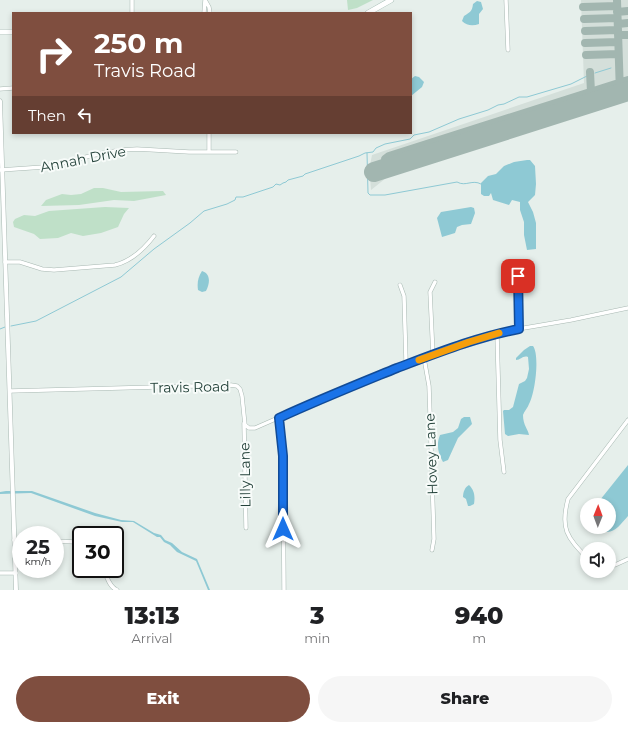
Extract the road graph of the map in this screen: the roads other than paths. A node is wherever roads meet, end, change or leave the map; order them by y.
1 (132, 0) edge
2 (205, 0) edge
3 (391, 0) edge
4 (506, 0) edge
5 (132, 12) edge
6 (204, 12) edge
7 (210, 12) edge
8 (370, 12) edge
9 (0, 32) edge
10 (12, 32) edge
11 (508, 50) dead end
12 (12, 88) edge
13 (0, 89) edge
14 (0, 101) edge
15 (209, 134) edge
16 (209, 152) junction
17 (236, 152) dead end
18 (1, 170) edge
19 (154, 236) dead end
20 (5, 262) junction
21 (518, 262) dead end
22 (6, 282) junction
23 (435, 282) dead end
24 (0, 283) edge
25 (400, 285) dead end
26 (628, 308) edge
27 (519, 329) junction
28 (497, 334) junction
29 (433, 355) junction
30 (424, 358) junction
31 (408, 364) junction
32 (10, 392) junction
33 (279, 418) junction
34 (628, 420) edge
35 (244, 422) junction
36 (504, 472) dead end
37 (14, 526) edge
38 (246, 528) dead end
39 (432, 550) dead end
40 (580, 551) edge
41 (628, 559) edge
42 (616, 565) edge
43 (0, 573) edge
44 (12, 573) edge
45 (16, 578) edge
46 (107, 578) edge
47 (16, 590) edge
48 (118, 590) edge
49 (284, 590) edge

1 - 5 street
2 - 6 street
2 - 7 street
3 - 8 main road
4 - 11 street
9 - 10 main road
12 - 13 street
14 - 18 street
15 - 16 street
16 - 17 street, Annah Drive
16 - 18 street, Annah Drive
18 - 20 street
19 - 20 street
20 - 22 street
21 - 27 street
22 - 24 street
22 - 32 street
23 - 29 street
25 - 31 street
26 - 27 street
27 - 28 street
28 - 29 street
28 - 36 street
29 - 30 street
30 - 31 street
30 - 39 street, Hovey Lane
31 - 33 street
32 - 35 street, Travis Road
32 - 37 street
33 - 35 street
33 - 49 street
34 - 40 street
35 - 38 street, Lilly Lane
41 - 42 street
43 - 44 street
45 - 47 street
46 - 48 street

